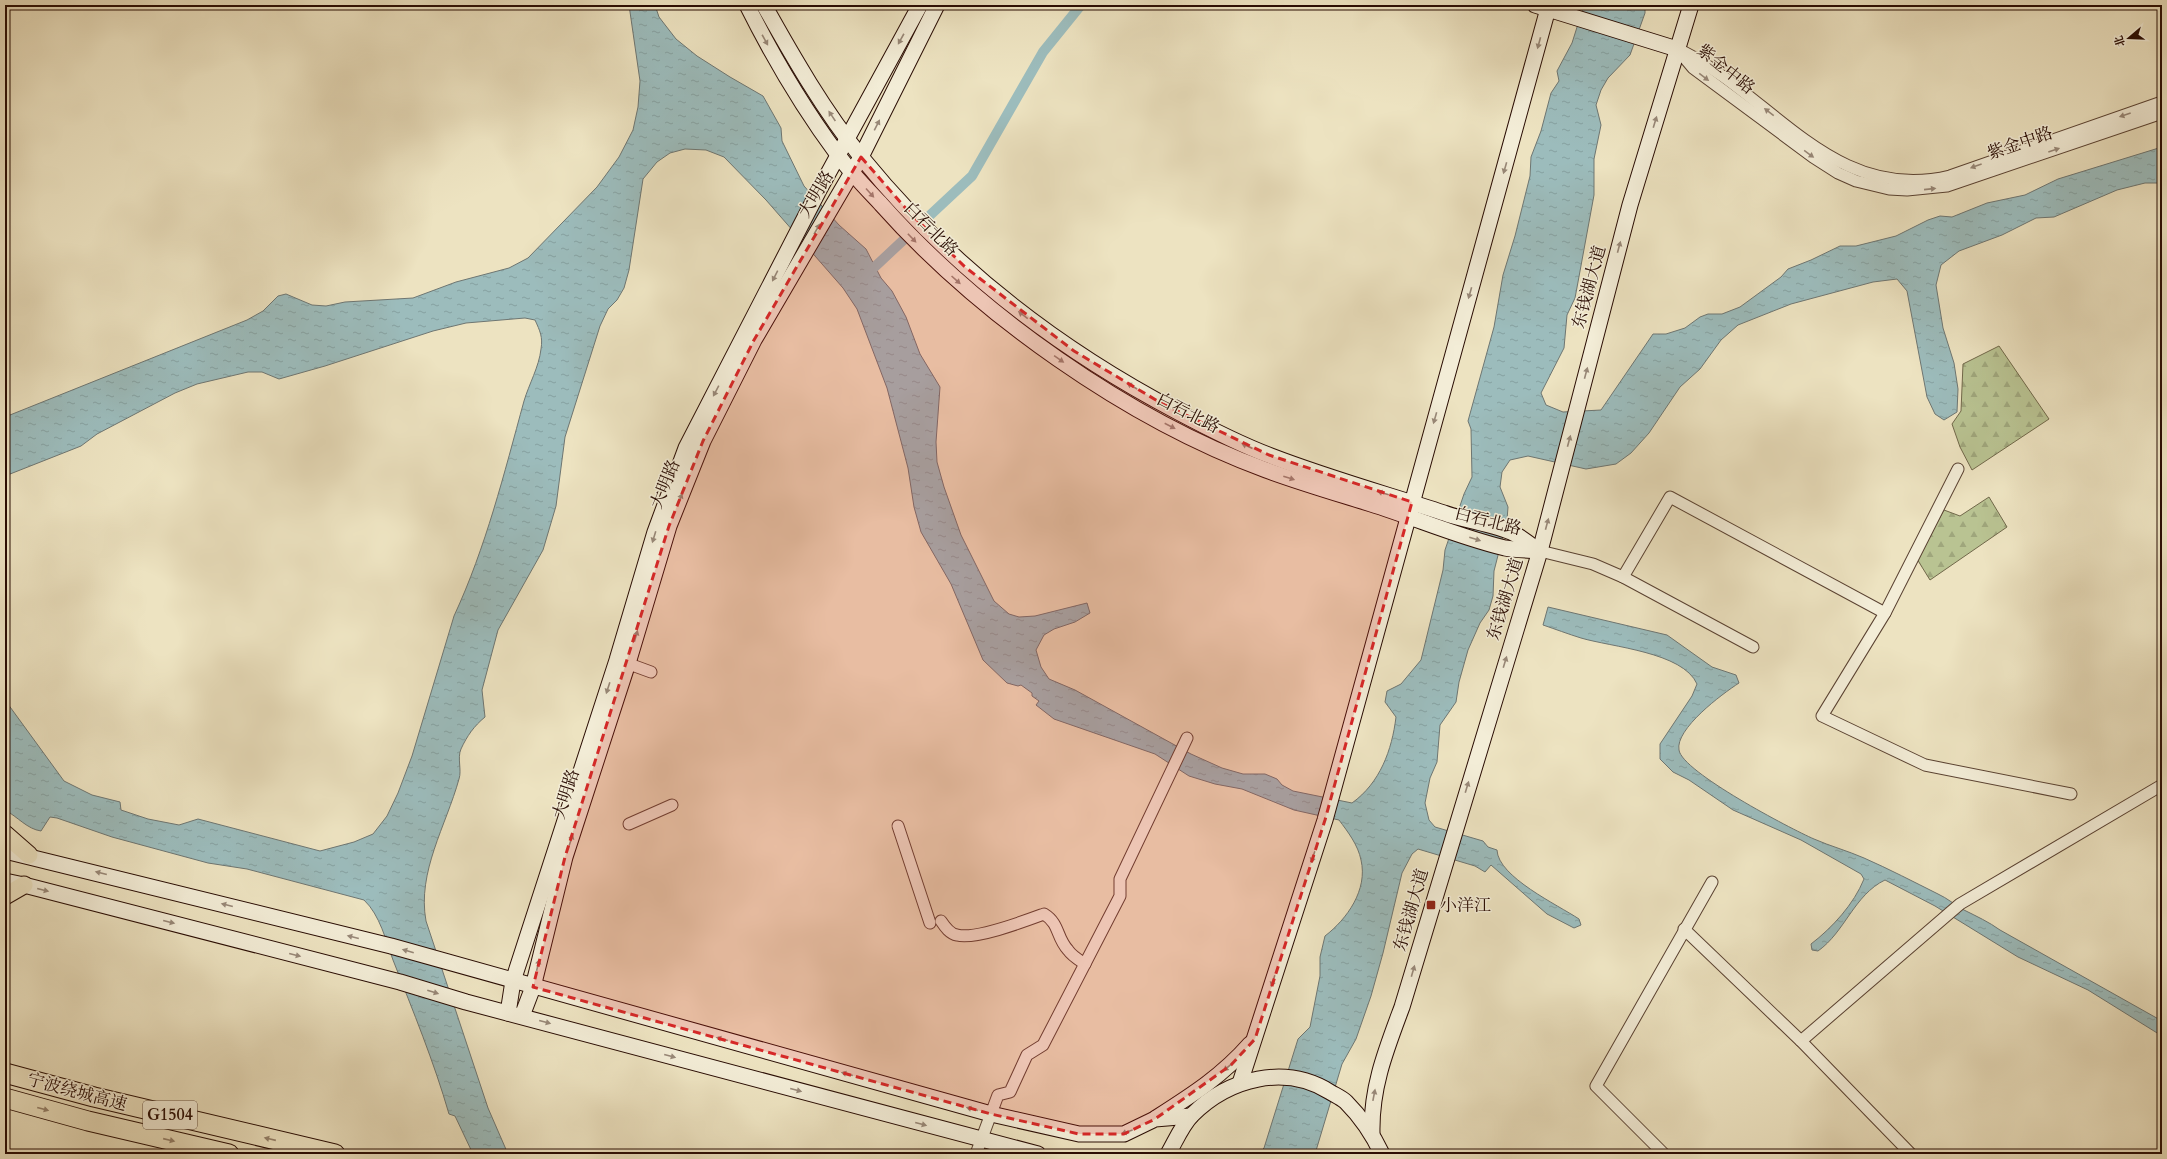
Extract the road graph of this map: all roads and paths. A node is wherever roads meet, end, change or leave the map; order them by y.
1 (747, 5) edge
2 (764, 5) edge
3 (920, 5) edge
4 (937, 5) edge
5 (1691, 5) edge
6 (1544, 6) edge
7 (1677, 49) junction
8 (2162, 102) edge
9 (2162, 113) edge
10 (847, 138) junction
11 (838, 155) junction
12 (861, 157) junction
13 (852, 172) junction
14 (1958, 469) dead end
15 (1410, 509) junction
16 (1540, 551) junction
17 (1622, 577) junction
18 (1885, 613) junction
19 (1753, 647) dead end
20 (622, 661) junction
21 (651, 672) dead end
22 (1185, 743) dead end
23 (2162, 785) edge
24 (2071, 794) dead end
25 (672, 805) dead end
26 (629, 824) dead end
27 (898, 826) dead end
28 (5, 834) edge
29 (5, 851) edge
30 (29, 855) junction
31 (5, 882) edge
32 (1712, 882) dead end
33 (24, 885) junction
34 (5, 896) edge
35 (1684, 929) junction
36 (1085, 964) junction
37 (514, 981) junction
38 (533, 987) junction
39 (515, 1014) junction
40 (1255, 1039) junction
41 (1801, 1041) junction
42 (5, 1073) edge
43 (1240, 1083) junction
44 (5, 1098) edge
45 (991, 1114) junction
46 (1191, 1116) junction
47 (1155, 1119) junction
48 (1372, 1133) junction
49 (982, 1140) junction
50 (229, 1154) edge
51 (336, 1154) edge
52 (976, 1154) edge
53 (1038, 1154) edge
54 (1168, 1154) edge
55 (1382, 1154) edge
56 (1664, 1154) edge
57 (1911, 1154) edge

1 -> 11 main road, 白石北路
10 -> 2 main road, 白石北路
3 -> 10 main road, 大明路
12 -> 4 main road, 大明路
5 - 7 main road, 东钱湖大道
6 - 7 main road
6 -> 15 main road
8 -> 7 street, 紫金中路
7 -> 9 street, 紫金中路
16 -> 7 main road, 东钱湖大道
10 - 11 main road, 大明路
10 - 12 main road, 白石北路
11 - 13 main road, 白石北路
11 -> 20 main road, 大明路
12 - 13 main road, 大明路
15 -> 12 main road, 白石北路
13 -> 15 main road, 白石北路
20 -> 13 main road, 大明路
14 - 18 street
15 - 16 main road, 白石北路
15 -> 16 main road, 白石北路
15 -> 40 main road
16 - 17 street
48 -> 16 main road, 东钱湖大道
17 - 18 street
17 - 19 street
18 - 24 street
20 - 21 street
20 -> 37 main road, 大明路
38 -> 20 main road, 大明路
22 - 36 street
23 - 41 street
25 - 26 street
27 - 36 street
28 - 30 main road
29 - 30 main road
37 -> 30 main road
31 - 33 main road
32 - 35 street
33 - 34 main road
33 -> 39 main road
35 - 41 street
35 - 56 street
36 - 45 street
37 - 38 main road
37 - 39 main road, 大明路
38 - 39 main road, 大明路
45 -> 38 main road
39 -> 49 main road
40 - 43 main road
40 -> 47 main road
41 - 57 street
51 -> 42 highway, 宁波绕城高速 / G1504
43 - 46 main road
43 - 48 main road
44 -> 50 highway, 宁波绕城高速 / G1504
47 -> 45 main road
45 - 49 street
46 - 47 main road
46 - 54 main road
48 - 55 main road
49 - 52 street
49 - 53 main road

